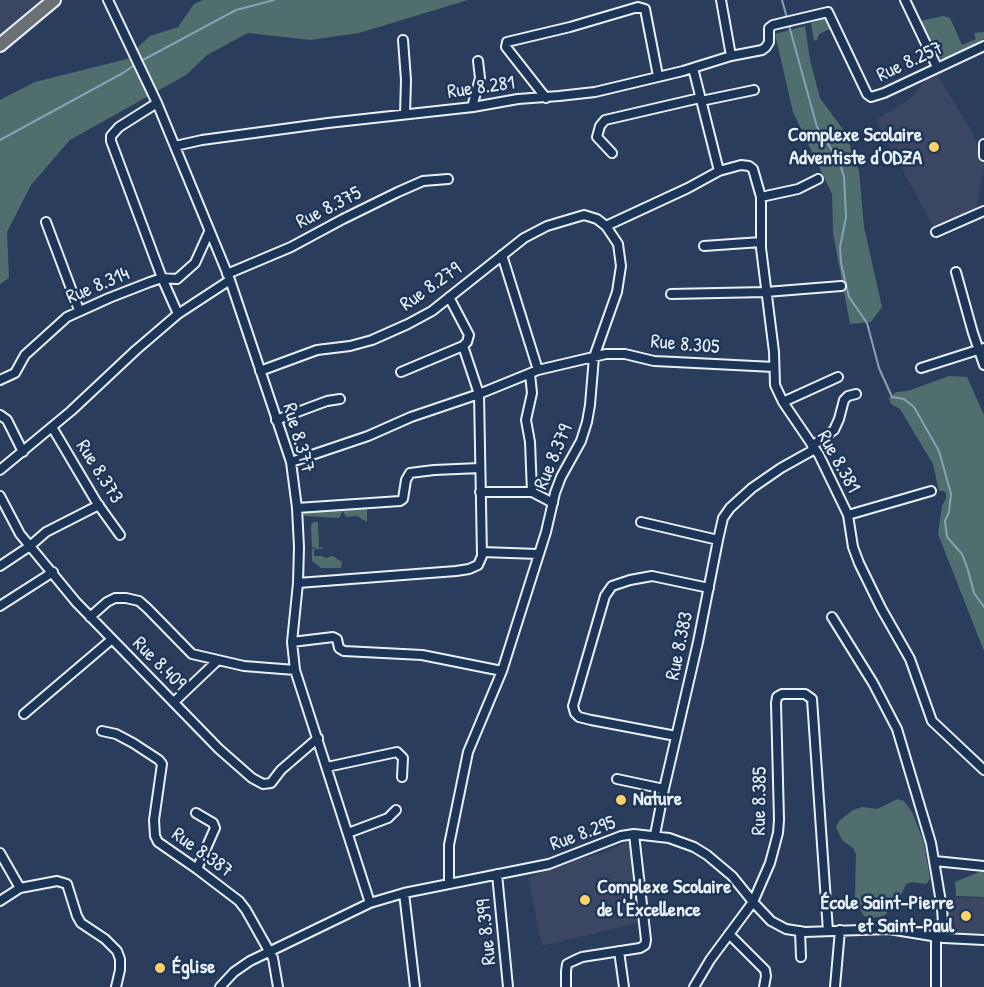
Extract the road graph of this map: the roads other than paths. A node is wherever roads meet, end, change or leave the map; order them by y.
1 (54, 0) edge
2 (108, 0) edge
3 (721, 0) edge
4 (905, 0) edge
5 (828, 12) joint
6 (403, 40) dead end
7 (0, 45) edge
8 (984, 46) edge
9 (731, 56) junction
10 (478, 61) dead end
11 (937, 67) junction
12 (693, 68) junction
13 (658, 76) junction
14 (754, 90) dead end
15 (546, 98) junction
16 (700, 99) junction
17 (157, 103) junction
18 (471, 107) junction
19 (405, 114) junction
20 (984, 144) edge
21 (175, 147) junction
22 (612, 153) dead end
23 (984, 156) edge
24 (719, 171) junction
25 (448, 179) dead end
26 (818, 179) dead end
27 (761, 197) junction
28 (984, 211) edge
29 (46, 222) dead end
30 (606, 226) junction
31 (209, 232) junction
32 (936, 232) dead end
33 (761, 242) junction
34 (704, 246) dead end
35 (502, 255) junction
36 (956, 272) dead end
37 (228, 277) junction
38 (162, 278) junction
39 (841, 286) dead end
40 (766, 292) junction
41 (671, 294) dead end
42 (449, 297) junction
43 (79, 310) junction
44 (178, 314) junction
45 (463, 346) junction
46 (981, 349) edge
47 (594, 357) junction
48 (984, 365) edge
49 (774, 367) junction
50 (921, 368) dead end
51 (260, 371) junction
52 (402, 372) dead end
53 (534, 372) junction
54 (838, 376) dead end
55 (0, 380) edge
56 (479, 394) junction
57 (856, 394) dead end
58 (340, 399) dead end
59 (783, 402) junction
60 (0, 415) edge
61 (276, 420) junction
62 (52, 427) junction
63 (814, 447) junction
64 (23, 452) junction
65 (291, 462) junction
66 (480, 468) junction
67 (0, 470) edge
68 (932, 491) dead end
69 (480, 492) junction
70 (532, 492) junction
71 (0, 496) edge
72 (553, 503) junction
73 (99, 505) junction
74 (297, 508) junction
75 (848, 514) junction
76 (641, 522) dead end
77 (120, 535) dead end
78 (718, 540) junction
79 (30, 546) junction
80 (482, 552) junction
81 (538, 554) junction
82 (0, 566) edge
83 (53, 572) junction
84 (298, 583) junction
85 (709, 588) junction
86 (0, 606) edge
87 (90, 617) junction
88 (832, 617) dead end
89 (111, 640) junction
90 (292, 642) junction
91 (217, 661) junction
92 (295, 670) junction
93 (502, 671) junction
94 (174, 702) junction
95 (24, 714) dead end
96 (102, 731) dead end
97 (676, 736) junction
98 (318, 738) junction
99 (327, 767) junction
100 (984, 770) edge
101 (402, 777) dead end
102 (616, 779) dead end
103 (664, 789) junction
104 (396, 810) dead end
105 (196, 813) dead end
106 (348, 834) junction
107 (634, 834) junction
108 (655, 835) junction
109 (0, 853) edge
110 (935, 861) junction
111 (2, 862) edge
112 (984, 866) edge
113 (197, 868) junction
114 (497, 874) junction
115 (449, 884) junction
116 (20, 888) junction
117 (404, 893) junction
118 (0, 901) edge
119 (753, 902) junction
120 (370, 903) junction
121 (840, 930) junction
122 (800, 931) junction
123 (828, 931) junction
124 (729, 934) junction
125 (940, 938) junction
126 (984, 940) edge
127 (619, 951) junction
128 (270, 953) junction
129 (801, 957) dead end
130 (116, 987) edge
131 (220, 987) edge
132 (278, 987) edge
133 (416, 987) edge
134 (508, 987) edge
135 (566, 987) edge
136 (624, 987) edge
137 (694, 987) edge
138 (764, 987) edge
139 (835, 987) edge
140 (936, 987) edge

1 - 7 highway
2 - 17 street, Rue 8.377
3 - 9 street
4 - 11 street
5 - 9 street, Rue 8.281
5 - 11 street, Rue 8.257
6 - 19 street
8 - 11 street, Rue 8.257
9 - 12 street, Rue 8.281
10 - 18 street
12 - 13 street, Rue 8.281
12 - 16 street
13 - 15 street, Rue 8.281
13 - 15 street
14 - 16 street
15 - 18 street, Rue 8.281
16 - 22 street
16 - 24 street
17 - 21 street, Rue 8.377
17 - 38 street
18 - 19 street, Rue 8.281
19 - 21 street, Rue 8.281
20 - 23 street
21 - 31 street, Rue 8.377
24 - 27 street
24 - 30 street
25 - 37 street, Rue 8.375
26 - 27 street
27 - 33 street, Rue 8.381
28 - 32 street
29 - 43 street
30 - 35 street, Rue 8.279
30 - 47 street, Rue 8.379
31 - 37 street, Rue 8.377
31 - 38 street, Rue 8.314
33 - 34 street
33 - 40 street, Rue 8.381
35 - 42 street, Rue 8.279
35 - 53 street
36 - 46 street
37 - 44 street
37 - 51 street, Rue 8.377
38 - 43 street, Rue 8.314
38 - 44 street
39 - 40 street
40 - 41 street
40 - 49 street, Rue 8.381
42 - 45 street
42 - 51 street, Rue 8.279
43 - 55 street, Rue 8.314
44 - 62 street
45 - 52 street
45 - 56 street
46 - 48 street
46 - 50 street
47 - 49 street, Rue 8.305
47 - 53 street, Rue 8.305
47 - 72 street, Rue 8.379
49 - 59 street, Rue 8.381
51 - 61 street, Rue 8.377
53 - 56 street, Rue 8.305
53 - 70 street
54 - 59 street
56 - 65 street, Rue 8.305
56 - 66 street
57 - 63 street, Rue 8.383
58 - 61 street
59 - 63 street, Rue 8.381
60 - 64 street
61 - 65 street, Rue 8.377
62 - 64 street
62 - 73 street, Rue 8.373
63 - 75 street, Rue 8.381
63 - 78 street, Rue 8.383
64 - 67 street
65 - 74 street, Rue 8.377
66 - 69 street
66 - 74 street
68 - 75 street
69 - 70 street
69 - 80 street
70 - 72 street
71 - 79 street, Rue 8.409
72 - 81 street, Rue 8.379
73 - 77 street, Rue 8.373
73 - 79 street
74 - 84 street, Rue 8.377
75 - 100 street, Rue 8.381
76 - 78 street
78 - 85 street, Rue 8.383
79 - 82 street
79 - 83 street, Rue 8.409
80 - 81 street
80 - 84 street
81 - 93 street, Rue 8.379
83 - 86 street
83 - 87 street, Rue 8.409
84 - 90 street, Rue 8.377
85 - 97 street, Rue 8.383
85 - 97 street
87 - 89 street, Rue 8.409
87 - 91 street
88 - 110 street
89 - 94 street, Rue 8.409
89 - 95 street
90 - 92 street, Rue 8.377
90 - 93 street
91 - 92 street
91 - 94 street
92 - 98 street, Rue 8.377
93 - 115 street, Rue 8.379
94 - 98 street, Rue 8.409
96 - 113 street, Rue 8.387
97 - 103 street, Rue 8.383
98 - 99 street, Rue 8.377
99 - 101 street
99 - 106 street, Rue 8.377
102 - 103 street
103 - 108 street, Rue 8.383
104 - 106 street
105 - 113 street
106 - 120 street, Rue 8.377
107 - 108 street, Rue 8.295
107 - 114 street, Rue 8.295
107 - 127 street
108 - 119 street, Rue 8.295
109 - 111 street
110 - 112 street
110 - 125 street
111 - 116 street
113 - 128 street, Rue 8.387
114 - 115 street, Rue 8.295
114 - 134 street, Rue 8.399
115 - 117 street, Rue 8.295
116 - 118 street
116 - 130 street
117 - 120 street, Rue 8.295
117 - 133 street
119 - 122 street, Rue 8.295
119 - 123 street, Rue 8.385
119 - 124 street, Rue 8.385
120 - 128 street, Rue 8.295
121 - 123 street, Rue 8.295
121 - 125 street, Rue 8.295
121 - 139 street
122 - 123 street, Rue 8.295
122 - 129 street
124 - 137 street, Rue 8.385
124 - 138 street
125 - 126 street, Rue 8.295
125 - 140 street
127 - 135 street
127 - 136 street
128 - 131 street, Rue 8.295
128 - 132 street, Rue 8.387

